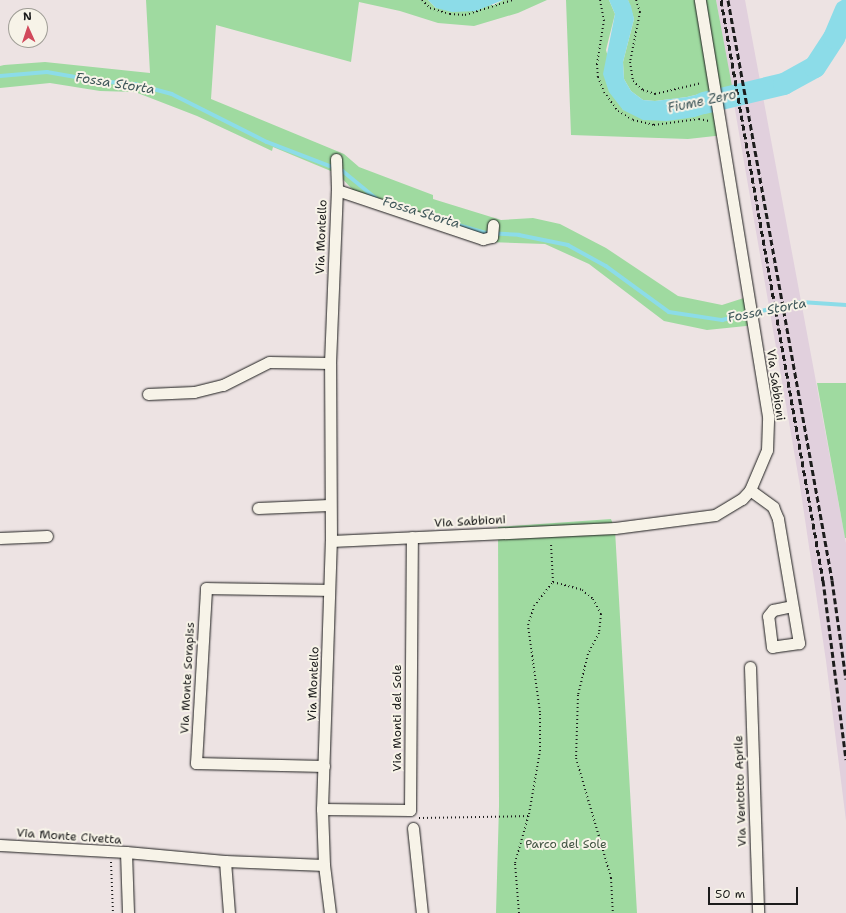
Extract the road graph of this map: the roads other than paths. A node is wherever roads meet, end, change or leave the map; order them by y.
1 (700, 0) edge
2 (337, 160) dead end
3 (337, 190) junction
4 (493, 231) dead end
5 (330, 363) junction
6 (148, 394) dead end
7 (750, 490) junction
8 (329, 505) junction
9 (258, 508) dead end
10 (47, 536) dead end
11 (412, 537) junction
12 (0, 538) edge
13 (331, 541) junction
14 (329, 590) junction
15 (792, 606) dead end
16 (750, 667) dead end
17 (324, 766) junction
18 (322, 809) junction
19 (412, 823) road end
20 (0, 845) edge
21 (126, 852) junction
22 (225, 860) junction
23 (324, 864) junction
24 (128, 913) edge
25 (228, 913) edge
26 (330, 913) edge
27 (422, 913) edge
28 (758, 913) edge

1 - 7 street, Via Sabbioni
2 - 3 street
3 - 4 street, Via Montello
3 - 5 street, Via Montello
5 - 6 street
5 - 8 street, Via Montello
7 - 11 street, Via Sabbioni
7 - 15 street
8 - 9 street
8 - 13 street, Via Montello
10 - 12 street
11 - 13 street, Via Sabbioni
11 - 18 street, Via Monti del Sole
13 - 14 street, Via Montello
14 - 17 street, Via Montello
14 - 17 street, Via Monte Sorapiss
16 - 28 street, Via Ventotto Aprile
17 - 18 street, Via Montello
18 - 23 street, Via Montello
19 - 27 street
20 - 21 street, Via Monte Civetta
21 - 22 street
21 - 24 street, Via Monte Civetta
22 - 23 street
22 - 25 street
23 - 26 street, Via Montello

